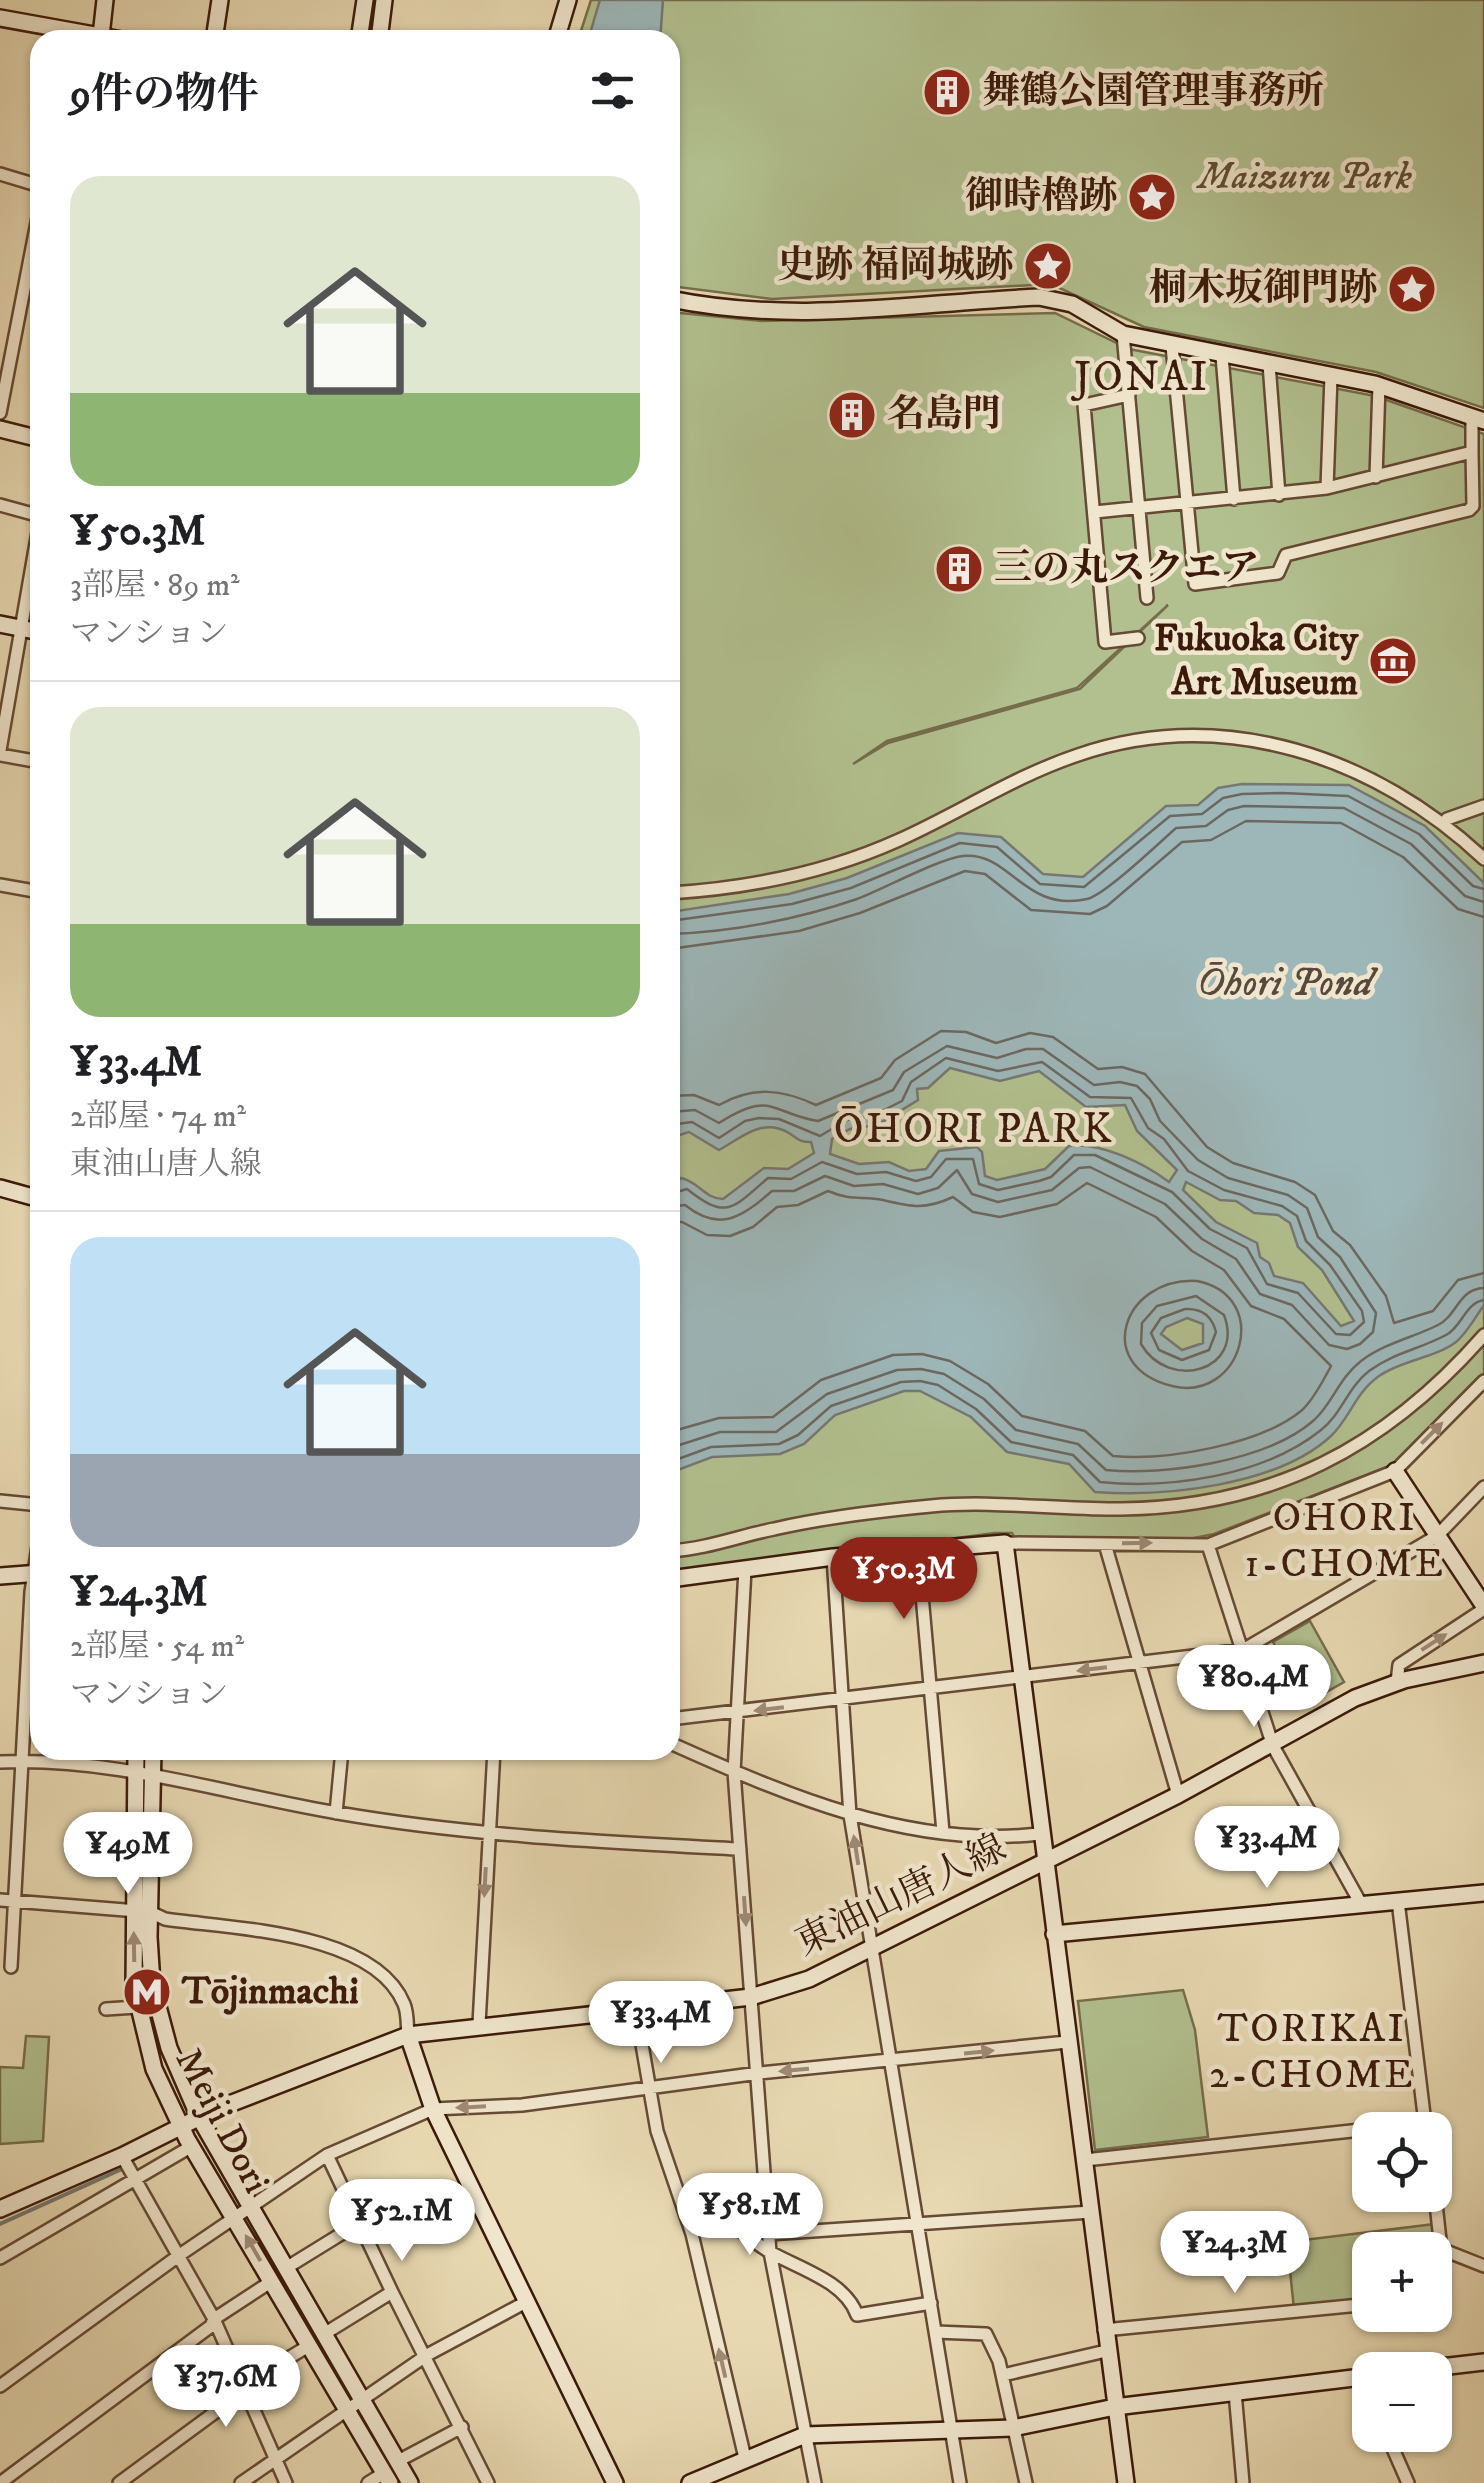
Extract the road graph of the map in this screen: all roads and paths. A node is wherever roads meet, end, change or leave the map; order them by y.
1 (106, 0) edge
2 (220, 0) edge
3 (365, 0) edge
4 (384, 0) edge
5 (568, 0) edge
6 (0, 18) edge
7 (67, 30) edge
8 (102, 30) edge
9 (216, 30) edge
10 (360, 30) edge
11 (380, 30) edge
12 (559, 30) edge
13 (0, 174) edge
14 (30, 183) edge
15 (30, 258) edge
16 (680, 300) edge
17 (1123, 334) junction
18 (1172, 346) junction
19 (1222, 356) junction
20 (1270, 364) junction
21 (1331, 376) junction
22 (1379, 385) junction
23 (1129, 395) junction
24 (0, 413) edge
25 (1478, 418) edge
26 (0, 430) edge
27 (30, 437) edge
28 (1472, 452) junction
29 (1376, 477) junction
30 (1327, 488) junction
31 (1279, 495) junction
32 (1234, 499) junction
33 (1186, 504) junction
34 (0, 505) edge
35 (1139, 508) junction
36 (1094, 512) junction
37 (30, 520) edge
38 (30, 584) edge
39 (1147, 598) dead end
40 (0, 624) edge
41 (23, 629) junction
42 (30, 630) edge
43 (1138, 638) dead end
44 (0, 753) edge
45 (30, 760) edge
46 (1484, 806) edge
47 (1447, 819) dead end
48 (1484, 860) edge
49 (0, 885) edge
50 (30, 890) edge
51 (680, 892) edge
52 (0, 1188) edge
53 (30, 1196) edge
54 (1484, 1335) edge
55 (1484, 1381) edge
56 (1396, 1471) junction
57 (1484, 1488) edge
58 (0, 1501) edge
59 (30, 1505) edge
60 (1438, 1536) junction
61 (1005, 1543) junction
62 (1105, 1544) junction
63 (1208, 1545) junction
64 (680, 1549) edge
65 (918, 1550) junction
66 (833, 1557) junction
67 (746, 1570) junction
68 (30, 1574) edge
69 (0, 1576) edge
70 (680, 1578) edge
71 (1484, 1607) edge
72 (30, 1644) edge
73 (1243, 1650) junction
74 (1140, 1663) junction
75 (1484, 1664) edge
76 (1022, 1678) junction
77 (1398, 1682) junction
78 (930, 1690) junction
79 (843, 1700) junction
80 (738, 1713) junction
81 (680, 1718) edge
82 (1273, 1746) junction
83 (680, 1748) edge
84 (140, 1760) edge
85 (149, 1760) edge
86 (341, 1760) edge
87 (493, 1760) edge
88 (0, 1762) edge
89 (20, 1762) junction
90 (144, 1772) junction
91 (734, 1772) junction
92 (1178, 1794) junction
93 (336, 1813) junction
94 (850, 1815) junction
95 (943, 1832) junction
96 (1039, 1834) junction
97 (488, 1836) junction
98 (740, 1849) junction
99 (1045, 1862) junction
100 (1484, 1893) edge
101 (0, 1900) edge
102 (14, 1901) junction
103 (1398, 1901) junction
104 (1361, 1904) junction
105 (142, 1912) junction
106 (1054, 1934) junction
107 (872, 1946) junction
108 (10, 1967) dead end
109 (751, 1997) junction
110 (138, 2006) junction
111 (106, 2009) dead end
112 (636, 2010) junction
113 (479, 2024) junction
114 (408, 2035) junction
115 (1066, 2042) junction
116 (891, 2062) junction
117 (759, 2073) junction
118 (651, 2088) junction
119 (434, 2109) junction
120 (1424, 2112) edge
121 (199, 2117) junction
122 (180, 2126) junction
123 (1352, 2133) edge
124 (192, 2146) junction
125 (327, 2154) junction
126 (122, 2156) junction
127 (1085, 2160) junction
128 (135, 2180) junction
129 (250, 2206) junction
130 (0, 2209) edge
131 (1091, 2212) junction
132 (234, 2216) junction
133 (688, 2220) junction
134 (918, 2223) junction
135 (360, 2224) junction
136 (769, 2234) junction
137 (770, 2252) junction
138 (181, 2254) junction
139 (0, 2258) edge
140 (1452, 2258) edge
141 (1484, 2266) edge
142 (286, 2268) junction
143 (272, 2281) junction
144 (392, 2292) junction
145 (526, 2302) junction
146 (931, 2304) junction
147 (1352, 2306) edge
148 (214, 2319) junction
149 (1104, 2330) junction
150 (936, 2332) junction
151 (324, 2334) junction
152 (310, 2346) junction
153 (1106, 2351) junction
154 (428, 2355) junction
155 (1484, 2362) edge
156 (1452, 2366) edge
157 (1002, 2375) junction
158 (1352, 2378) edge
159 (0, 2386) edge
160 (244, 2386) junction
161 (1235, 2392) junction
162 (361, 2398) junction
163 (1115, 2407) junction
164 (348, 2410) junction
165 (462, 2426) junction
166 (1013, 2428) junction
167 (952, 2430) junction
168 (805, 2435) junction
169 (1395, 2452) edge
170 (275, 2455) junction
171 (744, 2458) junction
172 (398, 2461) junction
173 (387, 2478) edge
174 (0, 2482) edge
175 (120, 2483) edge
176 (241, 2483) edge
177 (286, 2483) edge
178 (368, 2483) edge
179 (410, 2483) edge
180 (488, 2483) edge
181 (614, 2483) edge
182 (690, 2483) edge
183 (815, 2483) edge
184 (960, 2483) edge
185 (1026, 2483) edge
186 (1126, 2483) edge
187 (1242, 2483) edge
188 (1408, 2483) edge

1 - 8 street
2 - 9 street
3 - 10 street
4 - 11 street
5 - 12 street
6 - 7 street
13 - 14 street
15 - 24 street
16 - 17 street
17 - 18 street
17 - 23 street
18 - 19 street
18 - 33 street
19 - 20 street
19 - 32 street
20 - 21 street
20 - 31 street
21 - 22 street
21 - 30 street
22 - 25 street
22 - 29 street
23 - 35 street
23 - 36 street
25 - 28 street
26 - 27 street
28 - 29 street
28 - 33 street
29 - 30 street
30 - 31 street
31 - 32 street
32 - 33 street
33 - 35 street
34 - 37 street
35 - 36 street
35 - 39 street
36 - 43 street
38 - 41 street
40 - 41 street
41 - 42 street
41 - 44 street
44 - 45 street
46 - 47 street
48 - 51 street
49 - 50 street
52 - 53 street
54 - 64 street
56 -> 55 street
56 - 60 street
56 - 63 street
57 - 60 street
58 - 59 street
60 - 71 street
60 - 73 street
61 - 62 street
61 - 65 street
61 - 76 street
62 -> 63 street
62 - 74 street
63 - 73 street
65 - 66 street
65 - 78 street
66 - 67 street
66 - 79 street
67 - 70 street
67 - 80 street
68 - 69 street
77 -> 71 street
72 - 89 street
73 - 74 street
73 - 82 street
74 -> 76 street
74 - 92 street
75 - 77 street
76 - 78 street
76 - 96 street
77 - 82 street
78 - 79 street
78 - 95 street
79 -> 80 street
79 - 94 street
80 - 81 street
80 - 91 street
82 - 92 street
82 - 104 street
83 - 91 street
84 - 90 street, Meiji Dori
85 - 90 street, Meiji Dori
86 - 93 street
87 - 97 street
88 - 89 street
89 - 90 street
89 - 102 street
90 - 93 street
90 - 105 street, Meiji Dori
91 - 94 street
91 - 98 street
92 - 99 street
93 - 97 street
94 - 95 street
107 -> 94 street
95 - 96 street
96 - 99 street
97 - 98 street
97 -> 113 street
98 -> 109 street
99 - 106 street, 東油山唐人線
99 - 107 street, 東油山唐人線
100 - 103 street
101 - 102 street
102 - 105 street
102 - 108 street
103 - 104 street
103 - 120 street
104 - 106 street
110 -> 105 street, Meiji Dori
105 - 114 street
105 - 121 street, Meiji Dori
106 - 115 street, 東油山唐人線
107 - 109 street, 東油山唐人線
107 - 116 street
109 - 112 street, 東油山唐人線
109 - 117 street
110 - 111 street
110 - 122 street, Meiji Dori
112 - 113 street, 東油山唐人線
112 - 118 street
113 - 114 street, 東油山唐人線
114 - 119 street
114 - 121 street, 東油山唐人線
116 -> 115 street
115 - 127 street, 東油山唐人線
116 -> 117 street
116 - 134 street
117 - 118 street
117 - 136 street
118 -> 119 street
118 - 133 street
119 - 125 street
119 - 145 street
121 - 122 street, 東油山唐人線
121 - 129 street, Meiji Dori
122 - 124 street, Meiji Dori
122 - 126 street, 東油山唐人線
123 - 127 street
124 - 128 street
124 - 132 street, Meiji Dori
125 - 129 street
125 - 135 street
126 - 128 street
126 - 130 street, 東油山唐人線
127 - 131 street, 東油山唐人線
128 - 138 street
128 - 139 street
129 - 132 street
129 - 142 street, Meiji Dori
131 - 134 street
131 - 149 street, 東油山唐人線
132 - 138 street
143 -> 132 street, Meiji Dori
133 - 137 street
171 -> 133 street
134 - 136 street
134 - 146 street
135 - 142 street
135 - 144 street
136 - 137 street
137 - 146 street
137 - 168 street
138 - 148 street
138 - 159 street
140 - 141 street
142 - 151 street, Meiji Dori
143 - 148 street
143 - 152 street, Meiji Dori
144 - 151 street
144 - 154 street
145 - 154 street
145 - 181 street
146 - 150 street
147 - 149 street
148 - 160 street
148 - 174 street
149 - 153 street, 東油山唐人線
150 - 157 street
150 - 167 street
151 - 162 street, Meiji Dori
152 - 160 street
152 - 164 street, Meiji Dori
153 - 157 street
153 - 163 street, 東油山唐人線
154 - 162 street
154 - 165 street
155 - 156 street
157 - 166 street
158 - 161 street
160 - 170 street
160 - 175 street
161 - 163 street
161 - 187 street
162 - 164 street
162 - 172 street, Meiji Dori
163 - 166 street
163 - 186 street, 東油山唐人線
164 - 170 street
164 - 173 street, Meiji Dori
165 - 172 street
165 - 180 street
166 - 167 street
166 - 185 street
167 - 168 street
167 - 184 street
168 - 171 street
168 - 183 street
169 - 188 street
170 - 176 street
170 - 177 street
171 - 182 street
172 - 179 street, Meiji Dori
173 - 178 street

